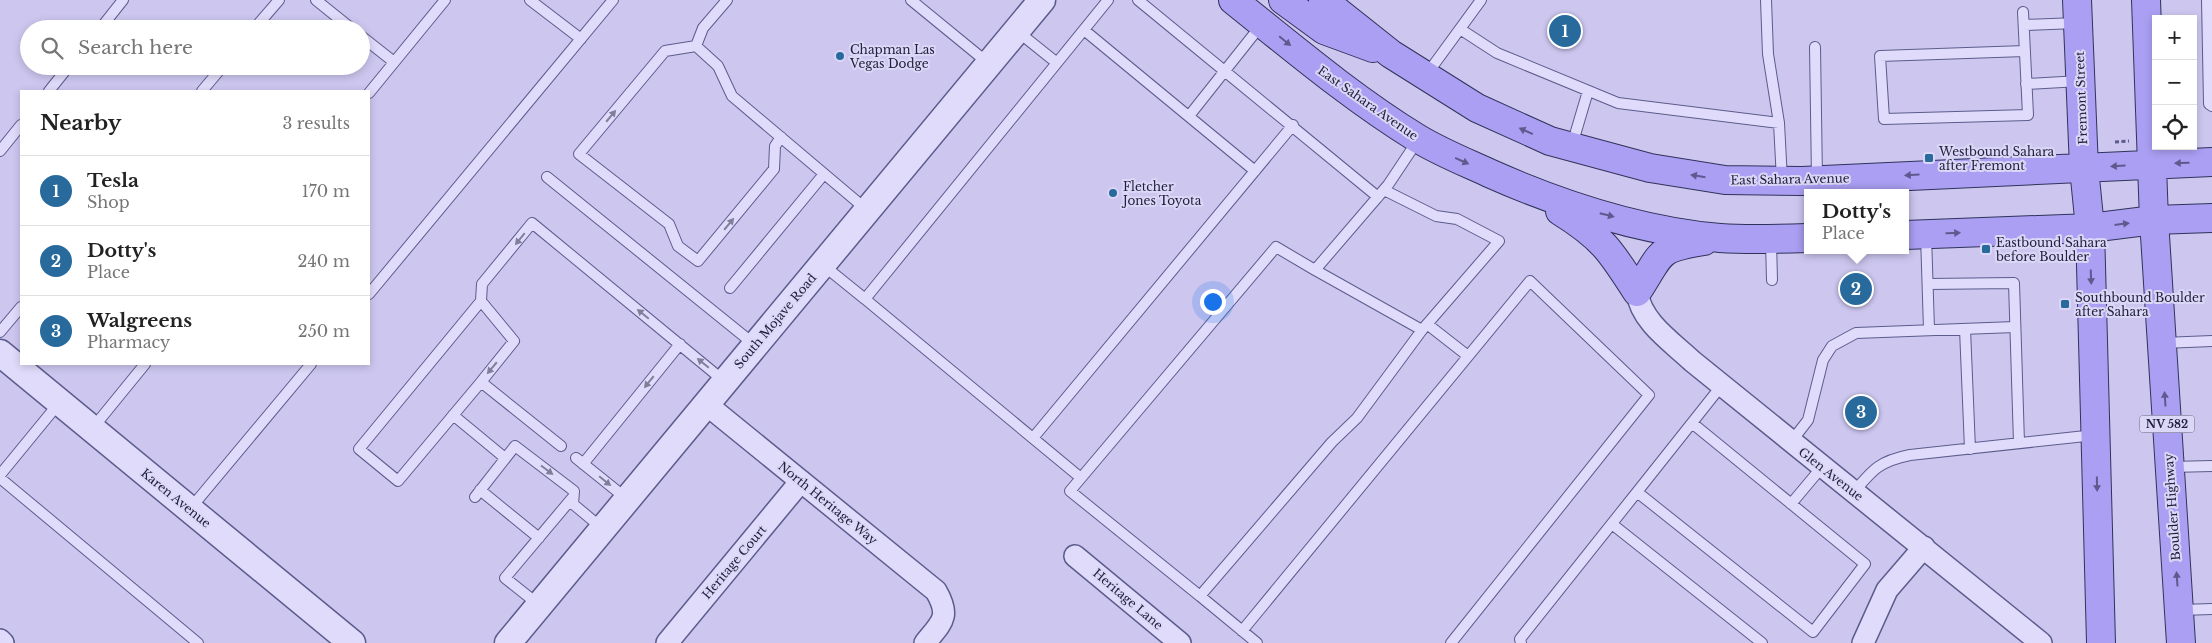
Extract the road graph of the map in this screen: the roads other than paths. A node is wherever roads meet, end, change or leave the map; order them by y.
1 (123, 0) edge
2 (278, 0) edge
3 (316, 0) edge
4 (445, 0) edge
5 (530, 0) edge
6 (613, 0) edge
7 (727, 0) edge
8 (911, 0) edge
9 (1042, 0) edge
10 (1108, 0) edge
11 (1138, 0) edge
12 (1233, 0) edge
13 (1283, 0) edge
14 (1323, 0) edge
15 (1481, 0) edge
16 (1766, 0) edge
17 (2146, 0) edge
18 (2207, 0) edge
19 (2023, 12) dead end
20 (2077, 12) edge
21 (107, 20) edge
22 (261, 20) edge
23 (341, 20) edge
24 (1262, 23) junction
25 (2024, 25) junction
26 (1460, 29) junction
27 (1084, 30) junction
28 (1016, 31) junction
29 (581, 39) junction
30 (370, 43) edge
31 (696, 46) junction
32 (1815, 47) dead end
33 (2025, 52) junction
34 (1391, 54) junction
35 (394, 62) junction
36 (1057, 63) junction
37 (989, 64) junction
38 (1225, 69) junction
39 (62, 75) edge
40 (215, 75) edge
41 (1425, 77) junction
42 (2080, 82) junction
43 (2026, 84) junction
44 (50, 90) edge
45 (203, 90) edge
46 (370, 91) edge
47 (1588, 91) junction
48 (2212, 106) edge
49 (1189, 116) junction
50 (1779, 123) junction
51 (1293, 125) junction
52 (20, 126) edge
53 (781, 137) junction
54 (1419, 139) junction
55 (1572, 147) junction
56 (0, 151) edge
57 (2212, 162) edge
58 (2153, 164) junction
59 (2084, 168) junction
60 (1255, 172) junction
61 (824, 174) junction
62 (548, 177) dead end
63 (1817, 180) junction
64 (1782, 181) junction
65 (1527, 190) junction
66 (1381, 194) junction
67 (868, 210) junction
68 (2212, 218) edge
69 (2154, 220) junction
70 (2090, 228) junction
71 (1915, 235) edge
72 (1720, 238) junction
73 (1804, 238) edge
74 (1771, 240) junction
75 (823, 264) junction
76 (1315, 270) junction
77 (1772, 280) dead end
78 (1928, 284) junction
79 (730, 288) dead end
80 (1637, 292) junction
81 (370, 293) edge
82 (865, 299) junction
83 (481, 302) junction
84 (20, 308) edge
85 (1425, 327) junction
86 (2015, 327) junction
87 (1965, 329) junction
88 (1929, 330) junction
89 (0, 332) edge
90 (2212, 341) edge
91 (2161, 343) junction
92 (680, 344) junction
93 (755, 345) junction
94 (1468, 356) junction
95 (5, 361) edge
96 (144, 365) edge
97 (310, 365) edge
98 (725, 381) junction
99 (481, 382) junction
100 (1722, 386) junction
101 (59, 402) junction
102 (706, 404) junction
103 (453, 415) junction
104 (1692, 423) junction
105 (92, 429) junction
106 (2096, 435) junction
107 (1033, 438) junction
108 (1791, 442) junction
109 (2019, 443) junction
110 (561, 446) dead end
111 (1970, 448) junction
112 (505, 458) junction
113 (2212, 466) edge
114 (1822, 467) junction
115 (2170, 467) junction
116 (0, 477) edge
117 (1081, 478) junction
118 (801, 481) junction
119 (1637, 492) junction
120 (1854, 492) junction
121 (573, 497) junction
122 (628, 499) junction
123 (1791, 504) junction
124 (190, 510) junction
125 (1612, 524) junction
126 (603, 529) junction
127 (539, 538) junction
128 (1924, 547) junction
129 (1075, 556) dead end
130 (1200, 596) junction
131 (539, 606) junction
132 (2212, 609) edge
133 (2179, 610) junction
134 (1242, 631) junction
135 (0, 640) edge
136 (1519, 642) edge
137 (3, 643) edge
138 (198, 643) edge
139 (352, 643) edge
140 (508, 643) edge
141 (667, 643) edge
142 (925, 643) edge
143 (1180, 643) edge
144 (1257, 643) edge
145 (1451, 643) edge
146 (1762, 643) edge
147 (1863, 643) edge
148 (2041, 643) edge
149 (2101, 643) edge
150 (2180, 643) edge

1 - 21 lane
2 - 22 lane
3 - 23 lane
4 - 35 lane
5 - 29 lane
6 - 29 lane
7 - 31 lane
8 - 37 lane
9 - 28 street, South Mojave Road
10 - 27 lane
11 - 38 lane
12 - 24 main road, East Sahara Avenue
13 - 34 main road
14 - 34 main road, East Sahara Avenue
15 - 26 lane
16 - 50 lane
17 - 58 main road, NV 582
18 - 48 lane
19 - 25 lane
20 - 25 lane
20 - 42 main road, Fremont Street
24 - 38 lane
24 -> 54 main road, East Sahara Avenue
25 - 33 lane
26 - 41 lane
26 - 47 lane
27 - 36 lane
27 - 49 lane
28 - 36 lane
28 - 37 street, South Mojave Road
29 - 81 lane
30 - 35 lane
31 - 53 lane
31 - 53 lane
32 - 63 lane
33 - 43 lane
33 - 43 lane
34 - 41 main road, East Sahara Avenue
35 - 46 lane
36 - 82 lane
37 - 67 street, South Mojave Road
38 - 49 lane
38 - 51 lane
39 - 44 lane
40 - 45 lane
55 -> 41 main road, East Sahara Avenue
42 - 43 lane
42 - 59 main road, Fremont Street
47 - 50 lane
47 - 55 lane
49 - 60 lane
50 - 64 lane
51 - 60 lane
51 - 66 lane
52 - 56 lane
53 - 61 lane
54 -> 65 main road, East Sahara Avenue
54 - 66 lane
64 -> 55 main road, East Sahara Avenue
57 -> 58 main road, East Sahara Avenue
58 -> 59 main road, East Sahara Avenue
58 - 69 main road, Boulder Highway / NV 582
59 -> 63 main road, East Sahara Avenue
59 - 70 main road, Fremont Street
60 - 107 lane
61 - 67 lane
61 - 79 lane
62 - 93 lane
63 - 64 main road, East Sahara Avenue
65 -> 72 main road, East Sahara Avenue
65 - 80 main road
66 - 76 lane
66 - 85 lane
67 - 75 street, South Mojave Road
68 - 69 main road
70 -> 69 main road
69 - 91 main road, Boulder Highway / NV 582
71 -> 70 main road
70 -> 106 main road
71 - 78 lane
72 - 74 main road, East Sahara Avenue
72 - 80 main road
73 - 74 main road, East Sahara Avenue
74 - 77 lane
75 - 82 lane
75 - 93 street, South Mojave Road
76 - 85 lane
76 - 117 lane
78 - 86 lane
78 - 88 lane
80 - 100 street, Glen Avenue
82 - 107 lane
92 -> 83 lane
83 -> 99 lane
83 - 103 lane
84 - 89 lane
85 - 94 lane
85 - 130 lane
86 - 87 lane
86 - 109 lane
87 - 88 lane
87 - 111 lane
88 - 108 lane
90 - 91 lane
115 -> 91 main road, Boulder Highway / NV 582
98 -> 92 lane
92 -> 122 lane
93 - 98 street, South Mojave Road
94 - 134 lane
94 - 145 lane
95 - 101 street, Karen Avenue
96 - 105 lane
97 - 124 lane
98 - 102 street, South Mojave Road
99 - 103 lane
99 - 110 lane
100 - 104 lane
100 - 108 street, Glen Avenue
101 - 105 street, Karen Avenue
101 - 116 lane
102 - 118 street, North Heritage Way
102 - 122 street, South Mojave Road
103 - 112 lane
104 - 119 lane
104 - 123 lane
105 - 124 street, Karen Avenue
106 - 109 lane
106 -> 149 main road
107 - 117 lane
108 - 114 street, Glen Avenue
109 - 111 lane
111 - 120 lane
112 -> 121 lane
112 - 127 lane
113 - 115 lane
114 - 120 street, Glen Avenue
114 - 123 lane
133 -> 115 main road, Boulder Highway / NV 582
116 - 138 lane
117 - 130 lane
118 - 141 street, Heritage Court
118 - 142 street, North Heritage Way
119 - 123 lane
119 - 125 lane
120 - 128 street, Glen Avenue
121 - 126 lane
121 - 127 lane
122 - 126 street, South Mojave Road
124 - 139 street, Karen Avenue
125 - 136 lane
125 - 146 lane
126 - 131 street, South Mojave Road
127 - 131 lane
128 - 147 street
128 - 148 street, Glen Avenue
129 - 143 street, Heritage Lane
130 - 134 lane
131 - 140 street, South Mojave Road
132 - 133 lane
133 - 150 main road, Boulder Highway / NV 582
134 - 144 lane
135 - 137 street

